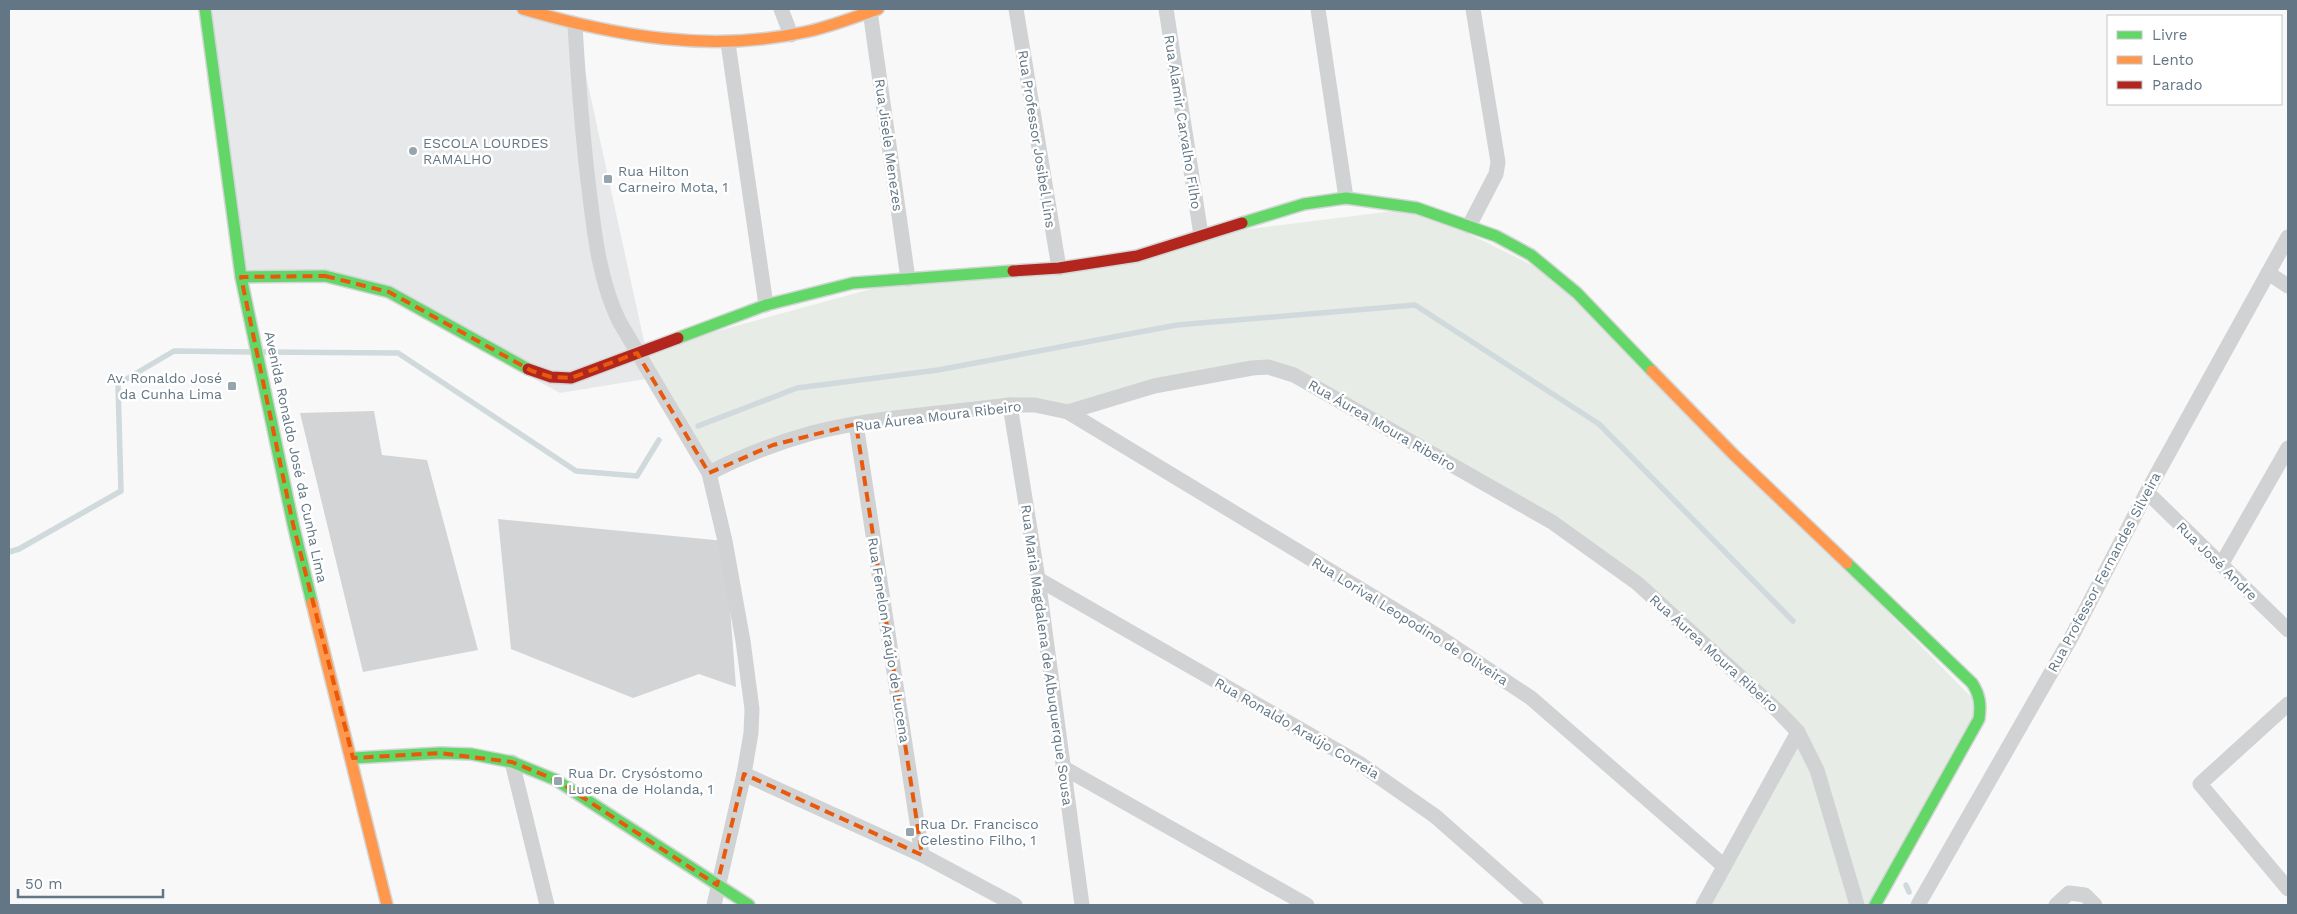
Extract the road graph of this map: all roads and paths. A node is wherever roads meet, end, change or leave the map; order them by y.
1 (205, 9) edge
2 (523, 9) edge
3 (781, 9) edge
4 (1016, 9) edge
5 (1166, 9) edge
6 (1318, 9) edge
7 (1473, 9) edge
8 (874, 10) edge
9 (575, 25) junction
10 (791, 35) junction
11 (728, 43) junction
12 (1346, 198) junction
13 (1468, 226) junction
14 (1201, 235) junction
15 (2288, 237) edge
16 (1059, 268) junction
17 (2268, 273) junction
18 (241, 277) junction
19 (908, 279) junction
20 (2288, 286) edge
21 (766, 305) junction
22 (637, 353) junction
23 (1010, 405) junction
24 (1068, 412) junction
25 (856, 424) junction
26 (2288, 448) edge
27 (708, 473) junction
28 (2147, 492) junction
29 (2221, 565) junction
30 (1038, 579) junction
31 (2288, 630) edge
32 (2288, 704) edge
33 (1798, 732) junction
34 (352, 758) junction
35 (512, 762) junction
36 (1064, 768) junction
37 (744, 774) junction
38 (922, 855) junction
39 (1724, 866) junction
40 (717, 885) junction
41 (2288, 890) edge
42 (2090, 900) edge
43 (388, 905) edge
44 (547, 905) edge
45 (714, 905) edge
46 (749, 905) edge
47 (1016, 905) edge
48 (1082, 905) edge
49 (1307, 905) edge
50 (1536, 905) edge
51 (1703, 905) edge
52 (1857, 905) edge
53 (1876, 905) edge
54 (1918, 905) edge
55 (2056, 905) edge

1 - 18 street, Avenida Ronaldo José da Cunha Lima
2 - 9 street
3 - 10 street
4 - 16 street, Rua Professor Josibel Lins
5 - 14 street, Rua Alamir Carvalho Filho
6 - 12 street
7 - 13 street
8 - 10 street
8 - 19 street, Rua Jisele Menezes
9 - 11 street
9 - 22 street
10 - 11 street
11 - 21 street
12 - 13 street
12 - 14 street
13 - 53 street
14 - 16 street
15 - 17 street, Rua Professor Fernandes Silveira
16 - 19 street
17 - 20 street
17 - 28 street, Rua Professor Fernandes Silveira
18 - 22 street
18 - 34 street, Avenida Ronaldo José da Cunha Lima
19 - 21 street
21 - 22 street
22 - 27 street
23 - 24 street, Rua Áurea Moura Ribeiro
23 - 25 street, Rua Áurea Moura Ribeiro
23 - 30 street, Rua Maria Magdalena de Albuquerque Sousa
24 - 33 street, Rua Áurea Moura Ribeiro
24 - 39 street, Rua Lorival Leopodino de Oliveira
25 - 27 street, Rua Áurea Moura Ribeiro
25 - 38 street, Rua Fenelon Araújo de Lucena
26 - 29 street
27 - 37 street
28 - 29 street, Rua José Andre
28 - 54 street, Rua Professor Fernandes Silveira
29 - 31 street, Rua José Andre
30 - 36 street, Rua Maria Magdalena de Albuquerque Sousa
30 - 50 street, Rua Ronaldo Araújo Correia
32 - 41 street
33 - 39 street
33 - 52 street, Rua Áurea Moura Ribeiro
34 - 35 street
34 - 43 street, Avenida Ronaldo José da Cunha Lima
35 - 40 street
35 - 44 street
36 - 48 street, Rua Maria Magdalena de Albuquerque Sousa
36 - 49 street
37 - 38 street
37 - 40 street
38 - 47 street
39 - 51 street
40 - 45 street
40 - 46 street
42 - 55 street

